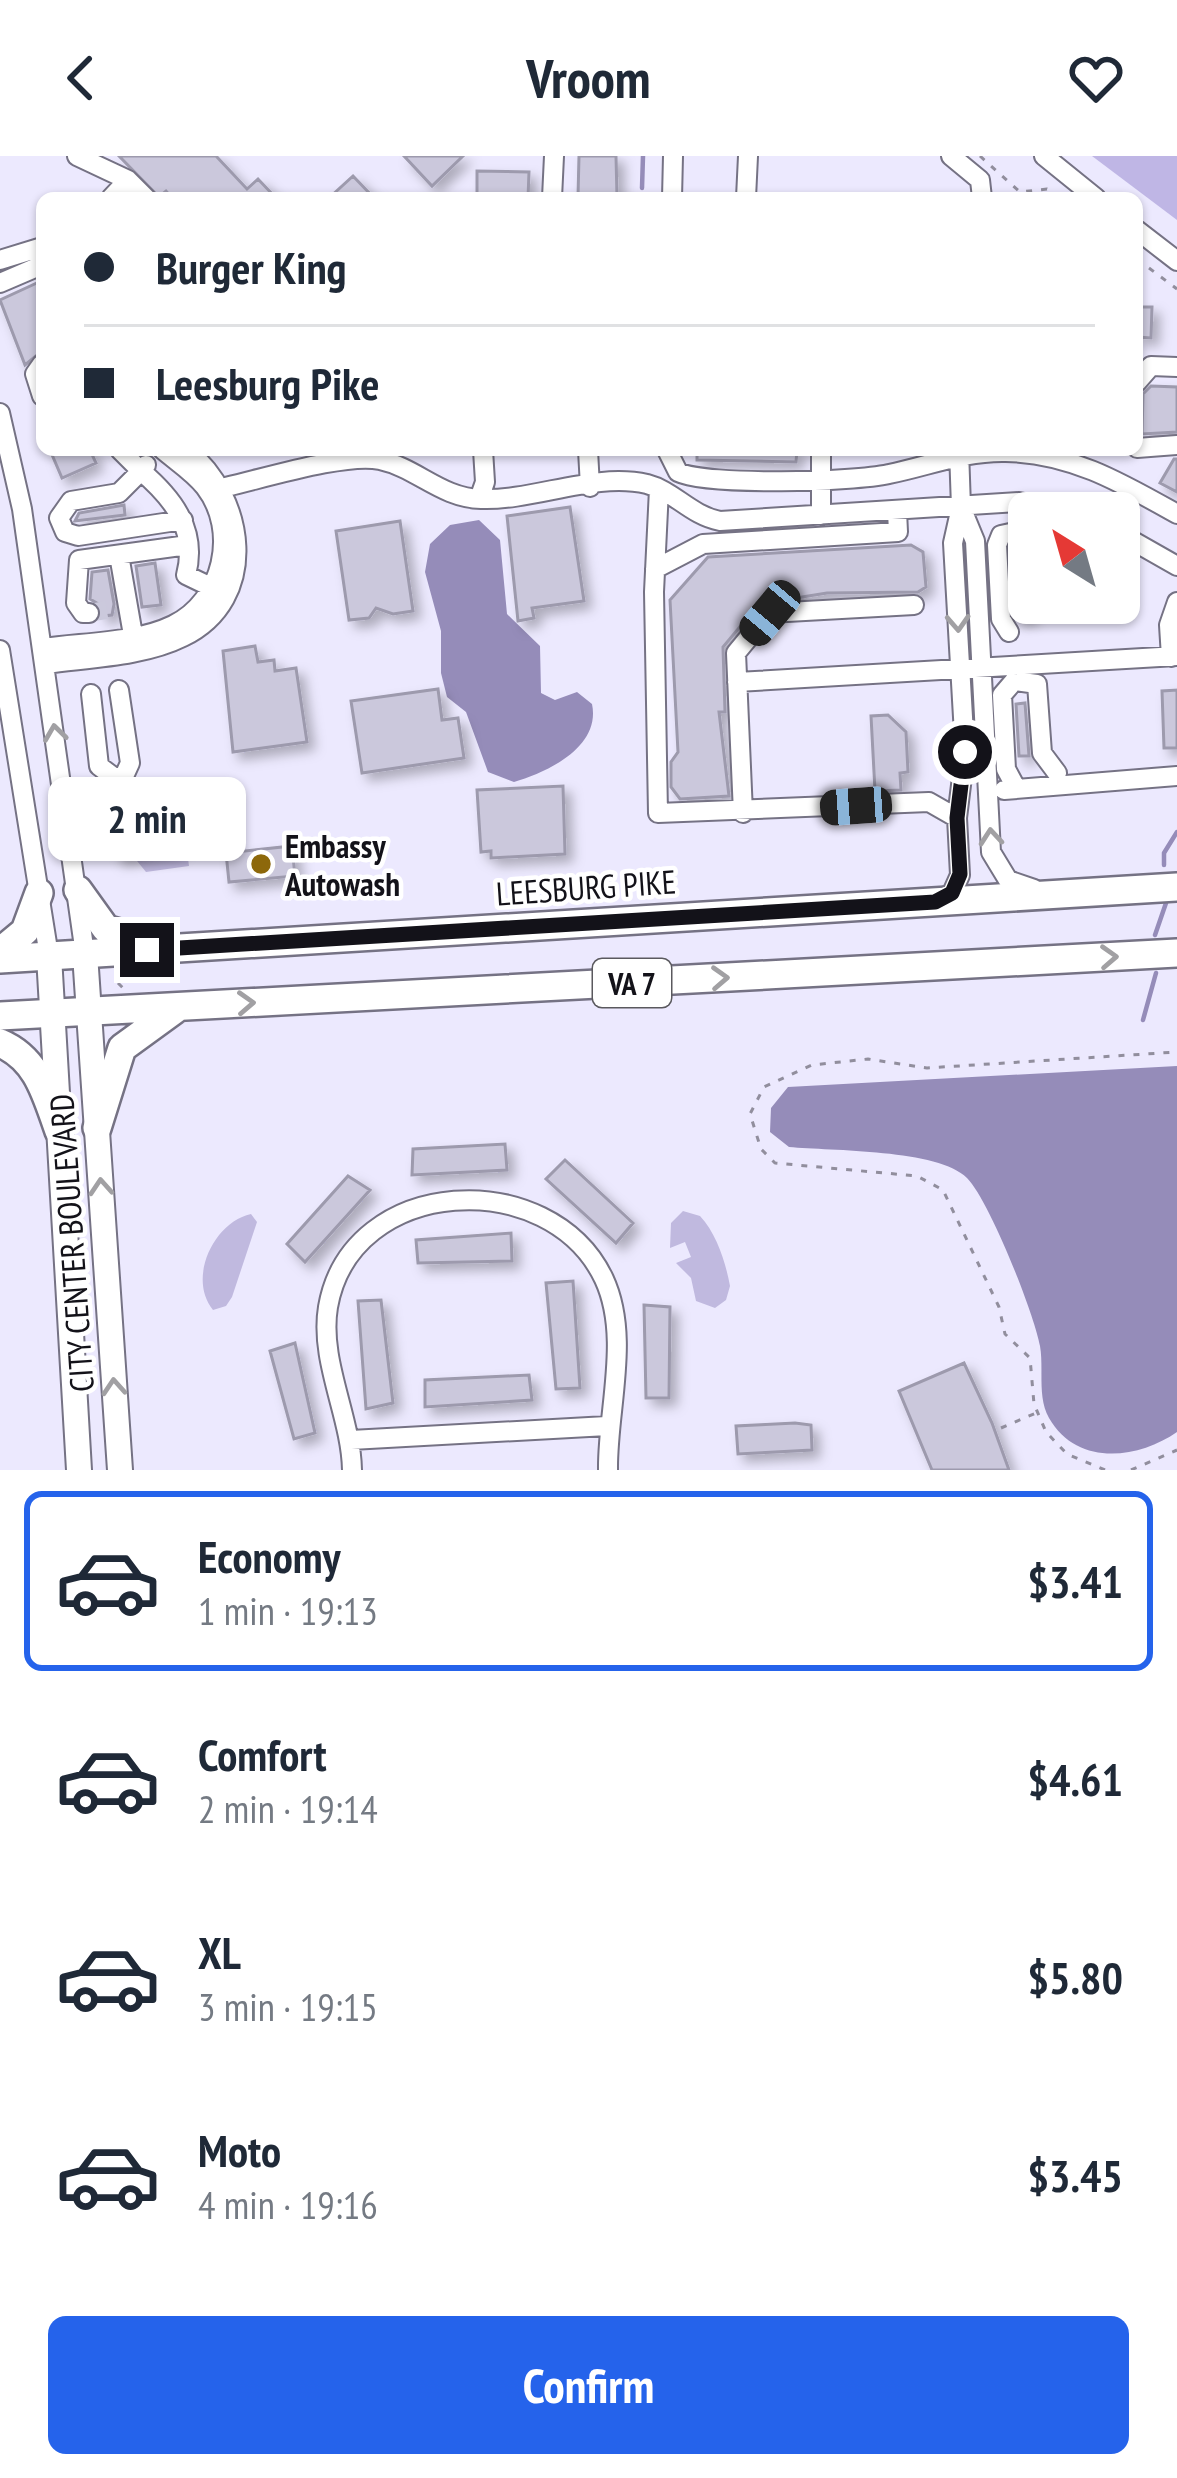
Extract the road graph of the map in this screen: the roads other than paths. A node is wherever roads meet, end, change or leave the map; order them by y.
1 (77, 156) edge
2 (554, 156) edge
3 (673, 156) edge
4 (748, 156) edge
5 (950, 156) edge
6 (1044, 156) edge
7 (128, 180) junction
8 (117, 192) edge
9 (140, 192) edge
10 (552, 192) edge
11 (673, 192) edge
12 (746, 192) edge
13 (981, 192) edge
14 (1083, 192) edge
15 (1143, 235) edge
16 (36, 249) edge
17 (0, 260) edge
18 (1177, 261) edge
19 (36, 268) edge
20 (0, 283) edge
21 (1177, 367) edge
22 (1143, 375) edge
23 (0, 413) edge
24 (1177, 445) edge
25 (1143, 448) edge
26 (126, 456) edge
27 (155, 456) edge
28 (168, 456) edge
29 (192, 456) edge
30 (483, 456) edge
31 (588, 456) edge
32 (668, 456) edge
33 (821, 456) edge
34 (946, 456) edge
35 (959, 456) edge
36 (1037, 456) edge
37 (1132, 456) edge
38 (396, 457) edge
39 (141, 471) junction
40 (820, 478) junction
41 (1126, 486) junction
42 (590, 487) junction
43 (659, 489) junction
44 (215, 490) junction
45 (478, 500) junction
46 (1008, 503) edge
47 (961, 507) junction
48 (897, 511) junction
49 (1177, 514) edge
50 (821, 515) junction
51 (183, 520) junction
52 (1008, 534) edge
53 (188, 545) junction
54 (1140, 545) edge
55 (119, 555) junction
56 (1177, 566) edge
57 (655, 569) junction
58 (213, 588) junction
59 (1177, 602) edge
60 (914, 605) dead end
61 (89, 613) dead end
62 (1009, 632) dead end
63 (133, 635) junction
64 (0, 650) edge
65 (45, 656) junction
66 (1174, 657) edge
67 (981, 666) junction
68 (960, 668) junction
69 (737, 682) junction
70 (119, 690) dead end
71 (91, 694) dead end
72 (4, 708) edge
73 (1058, 772) dead end
74 (1177, 776) edge
75 (1016, 786) junction
76 (988, 793) junction
77 (743, 813) junction
78 (957, 818) junction
79 (1177, 887) edge
80 (78, 890) junction
81 (1075, 892) junction
82 (39, 893) junction
83 (935, 902) junction
84 (178, 948) junction
85 (1177, 953) edge
86 (85, 954) junction
87 (0, 955) edge
88 (49, 956) junction
89 (179, 1007) junction
90 (88, 1011) junction
91 (54, 1013) junction
92 (0, 1016) edge
93 (0, 1043) edge
94 (97, 1128) junction
95 (59, 1131) junction
96 (607, 1426) junction
97 (351, 1440) junction
98 (79, 1470) edge
99 (120, 1470) edge
100 (352, 1470) edge
101 (608, 1470) edge

1 - 7 street
2 - 10 street
3 - 11 street
4 - 12 street
5 - 13 street
6 - 14 street
7 - 8 street
7 - 9 street
15 - 18 street
16 - 17 street
19 - 20 street
21 - 22 street
23 - 65 street
24 - 25 street
26 - 39 street
27 - 39 street
28 - 44 street
29 - 44 street
30 - 45 street
31 - 42 street
32 - 40 street
33 - 40 street
34 - 40 street
35 - 47 street
36 - 41 street
37 - 41 street
38 - 44 street
38 - 45 street
39 - 51 street
39 - 51 street
40 - 50 street
41 - 49 street
42 - 43 street
42 - 45 street
43 - 50 street
43 - 57 street
44 - 58 street
44 - 65 street
46 - 47 street
47 - 48 street
47 - 67 street
47 -> 68 street
48 - 50 street
48 - 57 street
51 - 53 street
52 - 62 street
53 - 55 street
53 - 58 street
54 - 56 street
55 - 61 street
55 - 63 street
57 - 77 street
58 - 63 street
59 - 66 street
60 - 69 street
63 - 65 street
64 - 72 street
80 -> 65 street
66 - 67 street
67 - 68 street
67 - 76 street
68 - 69 street
68 - 78 street
69 - 77 street
70 - 71 street
72 - 82 street
73 - 75 street
74 - 75 street
75 - 76 street
81 -> 76 street
77 - 78 street
78 - 83 street
79 - 81 highway, LEESBURG PIKE / VA 7
80 - 84 highway
80 - 86 street
81 - 83 highway, LEESBURG PIKE / VA 7
82 - 87 highway
82 - 88 street
83 - 84 highway, LEESBURG PIKE / VA 7
84 - 86 highway, LEESBURG PIKE / VA 7
89 -> 85 highway, VA 7
86 - 88 highway, LEESBURG PIKE / VA 7
86 - 90 main road, CITY CENTER BOULEVARD
87 - 88 highway, LEESBURG PIKE / VA 7
88 - 91 main road, CITY CENTER BOULEVARD
89 - 90 highway, VA 7
89 - 94 highway
90 - 91 highway, VA 7
90 - 94 main road, CITY CENTER BOULEVARD
91 - 92 highway, VA 7
91 - 95 main road, CITY CENTER BOULEVARD
93 - 95 highway
99 -> 94 main road, CITY CENTER BOULEVARD
95 - 98 main road, CITY CENTER BOULEVARD
96 - 97 street
96 - 97 street
96 - 101 street
97 - 100 street

